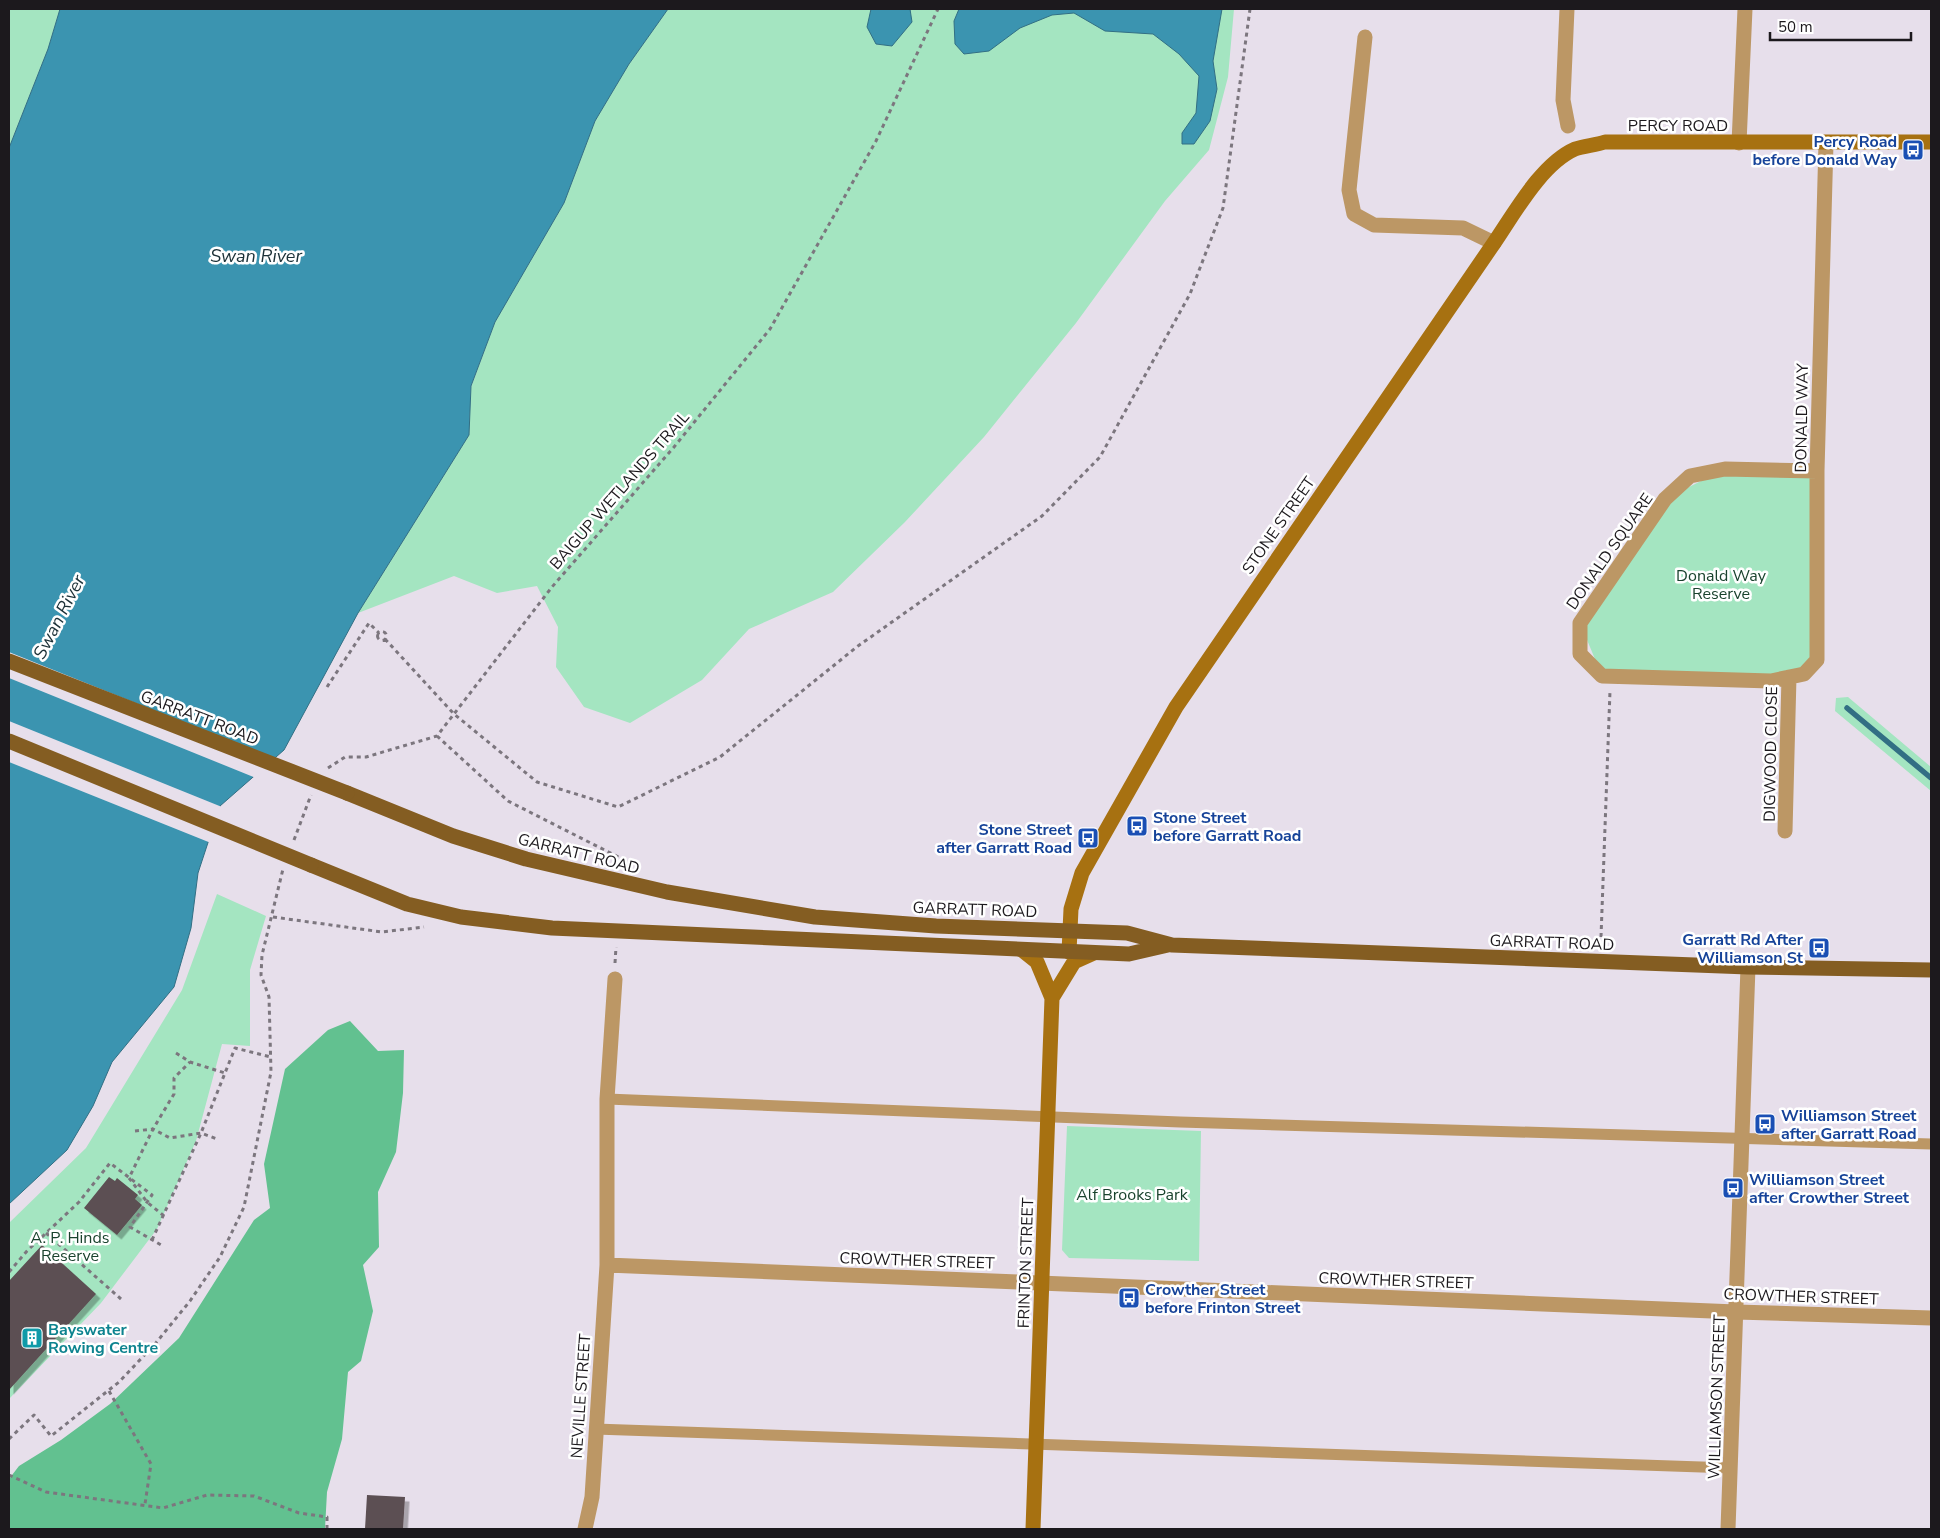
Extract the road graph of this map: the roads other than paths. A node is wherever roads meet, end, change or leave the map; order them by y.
1 (1567, 9) edge
2 (1745, 9) edge
3 (1365, 37) dead end
4 (1568, 126) dead end
5 (1931, 142) edge
6 (1739, 143) junction
7 (1826, 143) junction
8 (1575, 150) joint
9 (1494, 243) junction
10 (1817, 471) junction
11 (9, 660) edge
12 (1789, 677) junction
13 (9, 741) edge
14 (1786, 831) dead end
15 (1070, 930) junction
16 (1172, 945) junction
17 (1022, 950) junction
18 (1069, 952) junction
19 (1094, 952) junction
20 (1748, 967) junction
21 (1931, 970) edge
22 (614, 979) road end
23 (1052, 998) junction
24 (607, 1099) junction
25 (1048, 1115) junction
26 (1741, 1140) junction
27 (1931, 1144) edge
28 (607, 1265) junction
29 (1042, 1282) junction
30 (1736, 1312) junction
31 (1931, 1318) edge
32 (595, 1429) junction
33 (1036, 1443) junction
34 (1731, 1468) junction
35 (585, 1529) edge
36 (1033, 1529) edge
37 (1728, 1529) edge

1 - 4 street
2 - 6 street
3 - 9 street
5 - 7 street, PERCY ROAD
6 - 7 street, PERCY ROAD
6 - 8 street, PERCY ROAD
7 - 10 street, DONALD WAY
8 - 9 street, STONE STREET
9 - 15 street, STONE STREET
10 - 12 street, DONALD WAY
10 - 12 street, DONALD SQUARE
11 - 15 main road, GARRATT ROAD, bridge
12 - 14 street, DIGWOOD CLOSE
13 - 17 main road, GARRATT ROAD, bridge
15 - 16 main road, GARRATT ROAD
15 - 18 street, STONE STREET
16 - 19 main road, GARRATT ROAD
16 - 20 main road, GARRATT ROAD
17 - 18 main road, GARRATT ROAD
17 - 23 street, FRINTON STREET
18 - 19 main road, GARRATT ROAD
19 - 23 street, FRINTON STREET
20 - 21 main road, GARRATT ROAD
20 - 26 street, WILLIAMSON STREET
22 - 24 street
23 - 25 street, FRINTON STREET
24 - 25 lane
24 - 28 street
25 - 26 lane
25 - 29 street, FRINTON STREET
26 - 27 lane
26 - 30 street, WILLIAMSON STREET
28 - 29 street, CROWTHER STREET
28 - 32 street, NEVILLE STREET
29 - 30 street, CROWTHER STREET
29 - 33 street, FRINTON STREET
30 - 31 street, CROWTHER STREET
30 - 34 street, WILLIAMSON STREET
32 - 33 lane
32 - 35 street, NEVILLE STREET
33 - 34 lane
33 - 36 street, FRINTON STREET
34 - 37 street, WILLIAMSON STREET

